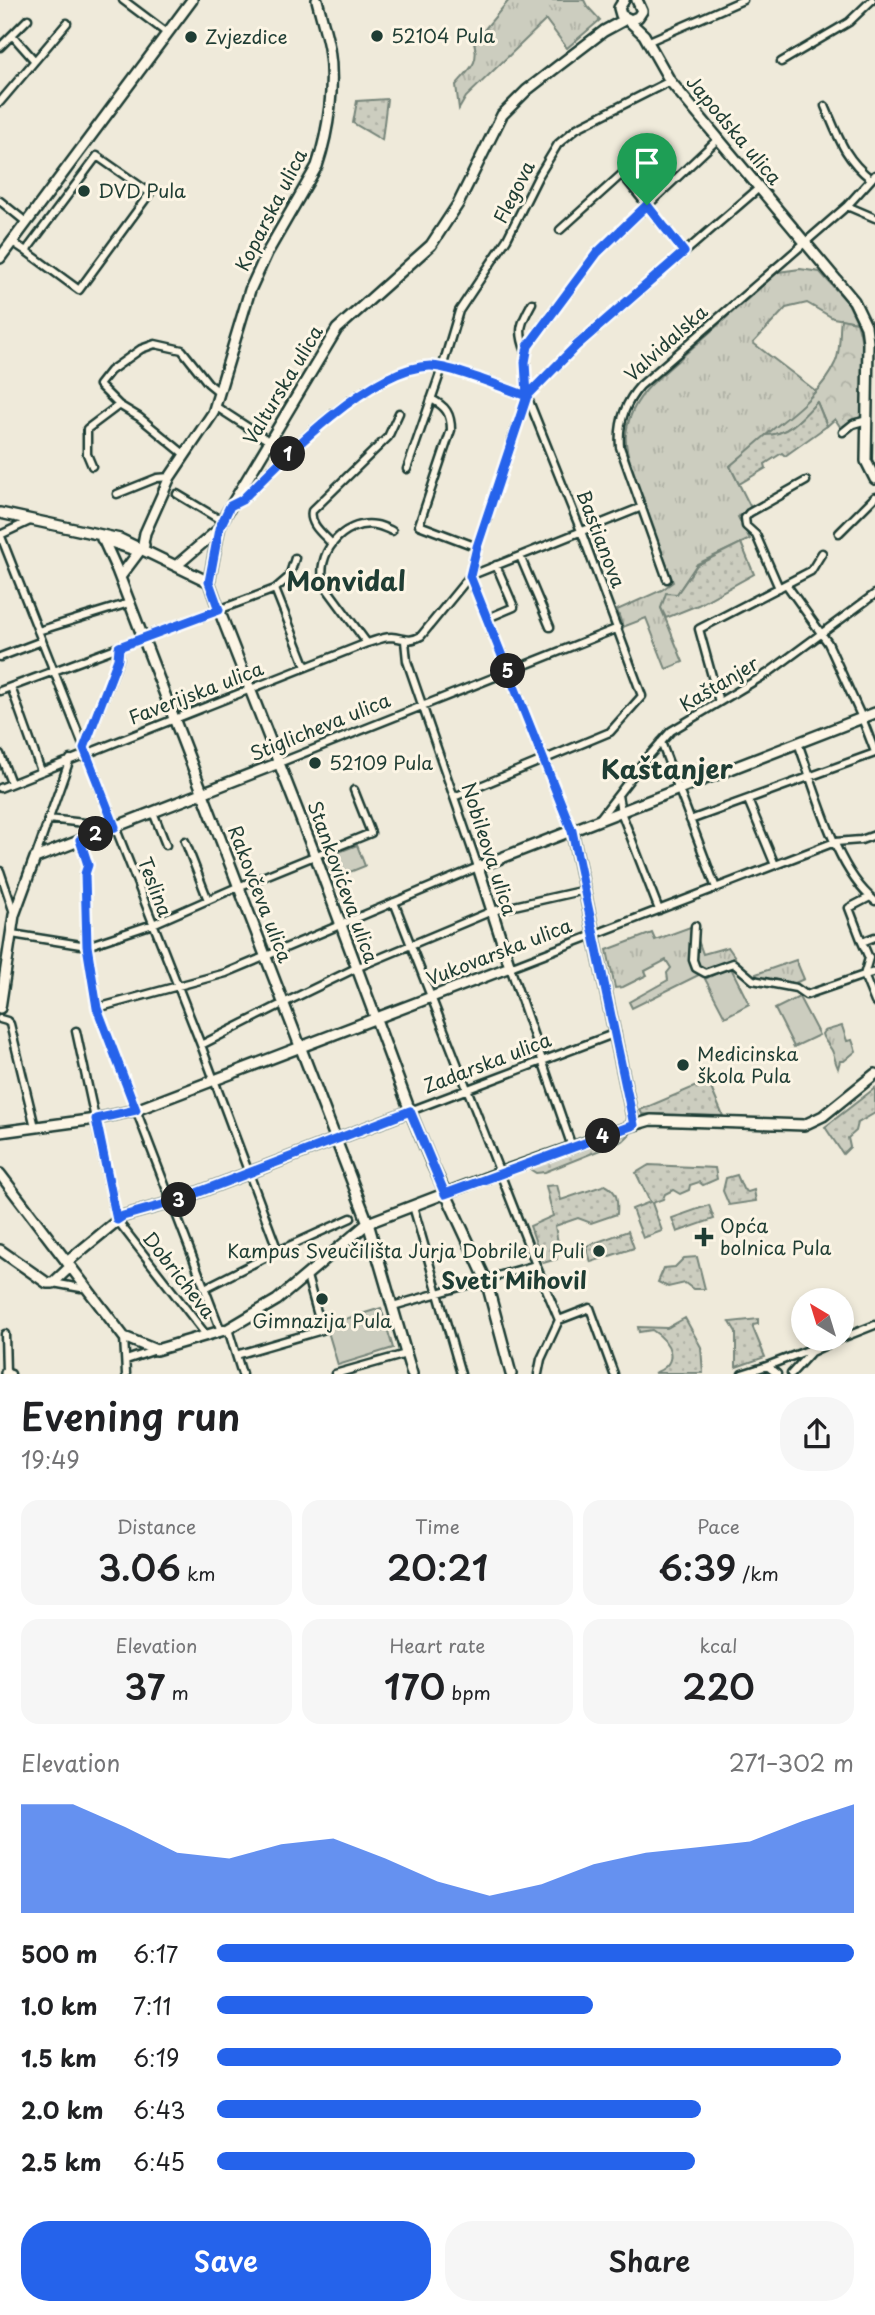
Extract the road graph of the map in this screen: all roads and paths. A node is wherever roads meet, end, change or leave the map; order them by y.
1 (123, 0) edge
2 (192, 0) edge
3 (317, 0) edge
4 (743, 0) edge
5 (874, 0) edge
6 (621, 3) edge
7 (641, 6) edge
8 (28, 19) dead end
9 (627, 20) junction
10 (67, 23) dead end
11 (604, 31) junction
12 (167, 33) junction
13 (12, 35) junction
14 (645, 38) junction
15 (0, 47) edge
16 (34, 61) junction
17 (781, 62) dead end
18 (670, 81) junction
19 (0, 102) edge
20 (825, 106) dead end
21 (718, 139) junction
22 (650, 149) dead end
23 (622, 174) junction
24 (873, 177) edge
25 (759, 188) junction
26 (0, 201) edge
27 (647, 205) junction
28 (846, 206) junction
29 (875, 218) edge
30 (26, 222) junction
31 (561, 230) dead end
32 (11, 241) junction
33 (805, 243) junction
34 (26, 251) junction
35 (684, 252) junction
36 (0, 258) edge
37 (531, 303) dead end
38 (871, 324) edge
39 (526, 354) junction
40 (442, 368) junction
41 (219, 392) junction
42 (527, 396) junction
43 (431, 399) junction
44 (119, 405) junction
45 (215, 406) junction
46 (399, 413) dead end
47 (867, 420) junction
48 (843, 432) dead end
49 (269, 441) junction
50 (184, 454) junction
51 (92, 466) dead end
52 (407, 469) dead end
53 (170, 477) junction
54 (875, 479) edge
55 (806, 481) dead end
56 (117, 494) dead end
57 (177, 494) dead end
58 (875, 497) edge
59 (230, 506) junction
60 (642, 507) junction
61 (156, 511) junction
62 (0, 513) edge
63 (32, 520) junction
64 (220, 525) junction
65 (393, 531) dead end
66 (581, 531) junction
67 (145, 533) junction
68 (839, 533) dead end
69 (91, 534) junction
70 (0, 535) edge
71 (103, 539) junction
72 (127, 542) junction
73 (331, 543) junction
74 (477, 547) junction
75 (142, 548) junction
76 (822, 553) dead end
77 (520, 556) junction
78 (295, 558) dead end
79 (177, 565) junction
80 (496, 565) junction
81 (470, 576) junction
82 (120, 577) junction
83 (667, 579) dead end
84 (209, 582) junction
85 (783, 586) junction
86 (275, 589) junction
87 (875, 594) edge
88 (129, 603) junction
89 (219, 610) junction
90 (488, 618) junction
91 (550, 627) dead end
92 (618, 628) junction
93 (38, 631) junction
94 (822, 632) junction
95 (143, 637) junction
96 (405, 641) junction
97 (42, 642) junction
98 (367, 643) junction
99 (119, 647) junction
100 (0, 657) edge
101 (306, 667) junction
102 (54, 671) junction
103 (509, 672) junction
104 (11, 687) junction
105 (249, 690) junction
106 (0, 691) edge
107 (719, 702) junction
108 (422, 706) junction
109 (875, 713) edge
110 (174, 718) junction
111 (862, 718) junction
112 (661, 742) junction
113 (797, 743) junction
114 (85, 750) junction
115 (875, 752) edge
116 (0, 754) edge
117 (70, 759) junction
118 (544, 760) junction
119 (279, 763) junction
120 (41, 771) junction
121 (811, 777) junction
122 (11, 783) junction
123 (0, 788) edge
124 (678, 789) junction
125 (354, 790) dead end
126 (203, 792) junction
127 (618, 795) junction
128 (454, 797) junction
129 (748, 800) junction
130 (153, 812) junction
131 (621, 812) junction
132 (48, 819) junction
133 (598, 820) junction
134 (690, 821) junction
135 (115, 827) junction
136 (572, 831) junction
137 (875, 835) edge
138 (80, 840) junction
139 (185, 841) dead end
140 (835, 842) junction
141 (166, 845) dead end
142 (316, 855) junction
143 (35, 858) junction
144 (775, 865) junction
145 (478, 867) junction
146 (0, 871) edge
147 (243, 885) dead end
148 (235, 888) dead end
149 (716, 888) junction
150 (585, 890) junction
151 (872, 899) edge
152 (208, 900) junction
153 (394, 902) junction
154 (659, 910) junction
155 (492, 911) junction
156 (14, 915) junction
157 (153, 924) junction
158 (341, 925) junction
159 (695, 926) dead end
160 (12, 934) junction
161 (596, 935) junction
162 (875, 937) edge
163 (862, 942) junction
164 (411, 944) junction
165 (87, 946) junction
166 (266, 957) junction
167 (510, 967) junction
168 (356, 968) junction
169 (875, 972) edge
170 (864, 975) junction
171 (177, 987) junction
172 (432, 996) junction
173 (288, 1001) dead end
174 (875, 1002) edge
175 (278, 1006) dead end
176 (0, 1008) edge
177 (97, 1008) junction
178 (0, 1019) edge
179 (375, 1019) junction
180 (75, 1031) dead end
181 (616, 1033) junction
182 (201, 1045) junction
183 (300, 1047) junction
184 (543, 1060) junction
185 (875, 1074) edge
186 (215, 1080) junction
187 (467, 1089) junction
188 (136, 1110) junction
189 (410, 1111) junction
190 (96, 1119) junction
191 (634, 1125) junction
192 (35, 1127) junction
193 (0, 1132) edge
194 (336, 1141) junction
195 (572, 1147) junction
196 (501, 1172) junction
197 (250, 1173) junction
198 (0, 1174) edge
199 (445, 1194) junction
200 (173, 1202) junction
201 (413, 1206) junction
202 (351, 1218) dead end
203 (117, 1220) junction
204 (368, 1223) junction
205 (0, 1250) edge
206 (278, 1251) junction
207 (68, 1264) junction
208 (536, 1265) junction
209 (306, 1276) junction
210 (486, 1280) junction
211 (53, 1283) junction
212 (86, 1286) junction
213 (205, 1288) junction
214 (438, 1293) junction
215 (393, 1307) junction
216 (559, 1320) junction
217 (875, 1325) edge
218 (225, 1330) junction
219 (854, 1333) edge
220 (5, 1334) dead end
221 (207, 1336) junction
222 (124, 1337) junction
223 (156, 1350) junction
224 (808, 1351) edge
225 (814, 1351) edge
226 (406, 1354) junction
227 (236, 1355) junction
228 (125, 1360) junction
229 (767, 1366) junction
230 (8, 1373) edge
231 (126, 1374) edge
232 (242, 1374) edge
233 (335, 1374) edge
234 (412, 1374) edge
235 (461, 1374) edge
236 (511, 1374) edge
237 (538, 1374) edge
238 (614, 1374) edge
239 (742, 1374) edge
240 (777, 1374) edge
241 (791, 1374) edge

1 - 12 street
2 - 12 street
3 - 41 street, Koparska ulica
4 - 14 street
5 - 17 street
6 - 9 street, Japodska ulica
6 - 11 street, Valturska ulica
7 - 9 street, Valturska ulica
7 - 14 street, Japodska ulica
8 - 13 street
9 - 11 street, Valturska ulica
9 - 14 street, Japodska ulica
10 - 16 street
11 - 49 street, Valturska ulica
12 - 30 street
13 - 15 street
13 - 16 street
14 - 18 street, Japodska ulica
16 - 19 street
18 - 21 street, Japodska ulica
18 - 40 street, Flegova
20 - 24 street
21 - 25 street, Japodska ulica
21 - 27 street
22 - 23 street
23 - 27 street
23 - 31 street
24 - 28 street
25 - 33 street, Japodska ulica
25 - 35 street
26 - 30 street
27 - 35 street
27 - 39 street
28 - 29 street
28 - 33 street
30 - 32 street
32 - 34 street
32 - 36 street
33 - 38 street, Japodska ulica
33 - 60 street, Valvidalska
34 - 34 street
35 - 42 street
37 - 39 street
38 - 47 street, Japodska ulica
39 - 42 street
40 - 42 street
40 - 43 street, Flegova
40 - 59 street
41 - 44 street
41 - 45 street, Koparska ulica
42 - 66 street, Bastianova
42 - 74 street
43 - 52 street, Flegova
43 - 74 street
44 - 50 street
44 - 51 street
45 - 49 street
45 - 50 street, Koparska ulica
46 - 73 street
47 - 48 street
47 - 54 street, Japodska ulica
49 - 59 street, Valturska ulica
50 - 53 street, Koparska ulica
53 - 56 street
53 - 61 street, Koparska ulica
55 - 85 street
57 - 64 street
58 - 68 street
59 - 64 street, Valturska ulica
60 - 66 street
60 - 83 street, Valvidalska
61 - 67 street, Koparska ulica
61 - 75 street, Koparska ulica
62 - 63 street
63 - 69 street
63 - 70 street
64 - 79 street
64 - 84 street
65 - 73 street
66 - 77 street
66 - 92 street, Bastianova
67 - 72 street
67 - 75 street, Koparska ulica
69 - 71 street
69 - 72 street
70 - 93 street, Teslina
71 - 75 street
71 - 82 street, Rakovčeva ulica
72 - 75 street
73 - 98 street
74 - 81 street
75 - 79 street
75 - 82 street
76 - 85 street
77 - 80 street
77 - 91 street
78 - 86 street
79 - 84 street
80 - 81 street
80 - 90 street
81 - 90 street
81 - 96 street
82 - 88 street, Rakovčeva ulica
84 - 89 street, Stankovićeva ulica
85 - 94 street
85 - 107 street
86 - 89 street
86 - 101 street
87 - 94 street, Kaštanjer
88 - 93 street
88 - 95 street, Rakovčeva ulica
89 - 95 street
89 - 105 street, Stankovićeva ulica
90 - 103 street
92 - 103 street, Stiglicheva ulica
92 - 118 street, Bastianova
93 - 97 street, Teslina
94 - 107 street, Kaštanjer
94 - 111 street
95 - 99 street
95 - 110 street, Rakovčeva ulica
96 - 98 street, Faverijska ulica
96 - 108 street, Nobileova ulica
97 - 100 street
97 - 102 street, Teslina
98 - 101 street, Faverijska ulica
99 - 102 street
99 - 114 street
101 - 105 street, Faverijska ulica
102 - 104 street
102 - 114 street, Teslina
103 - 108 street, Stiglicheva ulica
103 - 118 street
104 - 106 street
104 - 120 street
105 - 110 street, Faverijska ulica
105 - 119 street, Stankovićeva ulica
107 - 112 street, Kaštanjer
108 - 119 street, Stiglicheva ulica
108 - 128 street, Nobileova ulica
109 - 111 street
110 - 114 street, Faverijska ulica
110 - 126 street, Rakovčeva ulica
111 - 113 street
111 - 115 street
112 - 124 street
112 - 127 street, Kaštanjer
113 - 121 street
113 - 124 street
114 - 117 street, Faverijska ulica
114 - 135 street, Teslina
115 - 121 street
116 - 122 street
117 - 120 street, Faverijska ulica
117 - 132 street
118 - 128 street
118 - 136 street
119 - 126 street, Stiglicheva ulica
119 - 142 street, Stankovićeva ulica
120 - 122 street, Faverijska ulica
121 - 129 street
121 - 140 street
122 - 123 street, Faverijska ulica
124 - 131 street
124 - 134 street
125 - 142 street
126 - 130 street, Stiglicheva ulica
126 - 166 street, Rakovčeva ulica
127 - 131 street
127 - 133 street, Kaštanjer
128 - 145 street, Nobileova ulica
129 - 134 street
129 - 144 street
130 - 135 street, Stiglicheva ulica
130 - 141 street
131 - 133 street
131 - 154 street
132 - 135 street
132 - 143 street
133 - 136 street
134 - 149 street
135 - 138 street, Stiglicheva ulica
135 - 157 street, Teslina
136 - 145 street
136 - 150 street
137 - 140 street, Vukovarska ulica
138 - 143 street, Stiglicheva ulica
138 - 165 street
139 - 152 street
140 - 144 street, Vukovarska ulica
140 - 151 street
142 - 147 street
142 - 158 street, Stankovićeva ulica
143 - 156 street
144 - 149 street, Vukovarska ulica
145 - 153 street
145 - 155 street, Nobileova ulica
146 - 156 street
148 - 152 street
149 - 154 street, Vukovarska ulica
150 - 155 street
150 - 161 street
151 - 163 street
152 - 157 street
153 - 158 street
153 - 164 street
154 - 161 street, Vukovarska ulica
155 - 164 street
155 - 167 street, Nobileova ulica
156 - 160 street
157 - 165 street
157 - 171 street, Teslina
158 - 166 street
158 - 168 street, Stankovićeva ulica
159 - 170 street
160 - 165 street
160 - 176 street
161 - 167 street, Vukovarska ulica
161 - 181 street
162 - 163 street
163 - 170 street
164 - 168 street
164 - 172 street
165 - 177 street
166 - 171 street
166 - 183 street, Rakovčeva ulica
167 - 172 street, Vukovarska ulica
167 - 184 street, Nobileova ulica
168 - 173 street
168 - 179 street, Stankovićeva ulica
169 - 170 street
170 - 174 street
171 - 177 street
171 - 182 street, Teslina
172 - 179 street, Vukovarska ulica
172 - 187 street
175 - 182 street
177 - 188 street
178 - 192 street
179 - 183 street, Vukovarska ulica
179 - 189 street, Stankovićeva ulica
180 - 190 street, Dobricheva
181 - 184 street, Zadarska ulica
181 - 191 street
182 - 186 street, Teslina
183 - 186 street, Vukovarska ulica
183 - 194 street, Rakovčeva ulica
184 - 187 street, Zadarska ulica
184 - 195 street, Nobileova ulica
185 - 191 street
186 - 188 street, Vukovarska ulica
186 - 197 street, Teslina
187 - 189 street, Zadarska ulica
187 - 196 street
188 - 190 street, Vukovarska ulica
188 - 200 street
189 - 194 street, Zadarska ulica
189 - 199 street, Stankovićeva ulica
190 - 192 street, Vukovarska ulica
190 - 203 street, Dobricheva
191 - 195 street
192 - 193 street, Vukovarska ulica
194 - 197 street, Zadarska ulica
194 - 204 street, Rakovčeva ulica
195 - 196 street
196 - 199 street
196 - 208 street
197 - 200 street, Zadarska ulica
197 - 206 street, Teslina
198 - 207 street
199 - 201 street
199 - 210 street, Stankovićeva ulica
200 - 203 street, Zadarska ulica
200 - 213 street
201 - 204 street
201 - 214 street
202 - 206 street
203 - 207 street, Zadarska ulica
203 - 221 street, Dobricheva
204 - 209 street
204 - 215 street, Rakovčeva ulica
205 - 211 street
206 - 213 street
207 - 211 street, Zadarska ulica
207 - 212 street
208 - 210 street
208 - 216 street
209 - 218 street
209 - 227 street
210 - 214 street
210 - 236 street, Stankovićeva ulica
211 - 212 street
212 - 222 street
213 - 218 street
214 - 215 street
214 - 235 street
215 - 226 street, Rakovčeva ulica
216 - 237 street
216 - 238 street
217 - 219 street
218 - 221 street
218 - 227 street
220 - 230 street
221 - 223 street
222 - 223 street
222 - 228 street
223 - 228 street
224 - 229 street
225 - 241 street
226 - 233 street
226 - 234 street, Rakovčeva ulica
227 - 232 street
228 - 231 street
229 - 239 street
229 - 240 street

